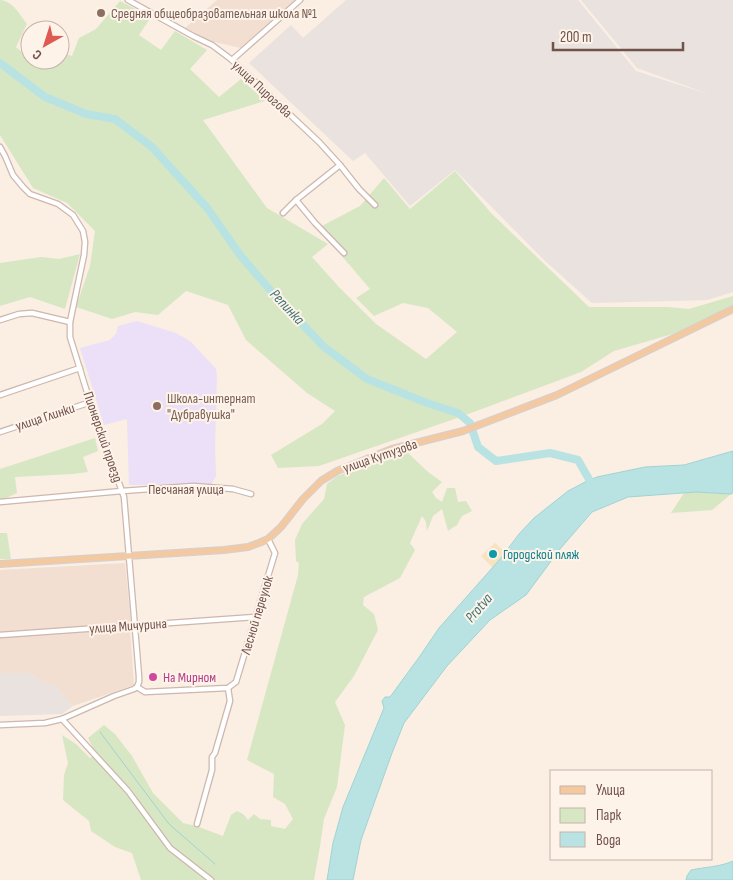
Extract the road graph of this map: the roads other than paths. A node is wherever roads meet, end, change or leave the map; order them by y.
1 (128, 0) edge
2 (299, 0) edge
3 (232, 60) junction
4 (0, 147) edge
5 (340, 165) junction
6 (296, 200) junction
7 (375, 205) dead end
8 (283, 213) dead end
9 (344, 253) dead end
10 (733, 310) edge
11 (0, 320) edge
12 (70, 322) junction
13 (80, 368) junction
14 (0, 395) edge
15 (91, 402) junction
16 (0, 432) edge
17 (122, 491) junction
18 (251, 494) dead end
19 (0, 502) edge
20 (268, 539) junction
21 (130, 556) junction
22 (0, 564) edge
23 (255, 617) junction
24 (135, 625) junction
25 (0, 635) edge
26 (137, 686) junction
27 (228, 688) junction
28 (62, 718) junction
29 (0, 725) edge
30 (197, 824) dead end
31 (211, 880) edge

1 - 3 street, улица Пирогова
2 - 3 street
3 - 5 street, улица Пирогова
4 - 12 street, Пионерский проезд
5 - 6 street
5 - 7 street, улица Пирогова
6 - 8 street
6 - 9 street
10 - 20 main road, улица Кутузова
11 - 12 street
12 - 13 street, Пионерский проезд
13 - 14 street
13 - 15 street, Пионерский проезд
15 - 16 street, улица Глинки
15 - 17 street, Пионерский проезд
17 - 18 street, Песчаная улица
17 - 19 street, Песчаная улица
17 - 21 street, Пионерский проезд
20 - 21 main road, улица Кутузова
20 - 23 street, Лесной переулок
21 - 22 main road, улица Кутузова
21 - 24 street, Пионерский проезд
23 - 24 street, улица Мичурина
23 - 27 street, Лесной переулок
24 - 25 street, улица Мичурина
24 - 26 street, Пионерский проезд
26 - 27 street
26 - 28 street
27 - 30 street, Лесной переулок
28 - 29 street
28 - 31 street

